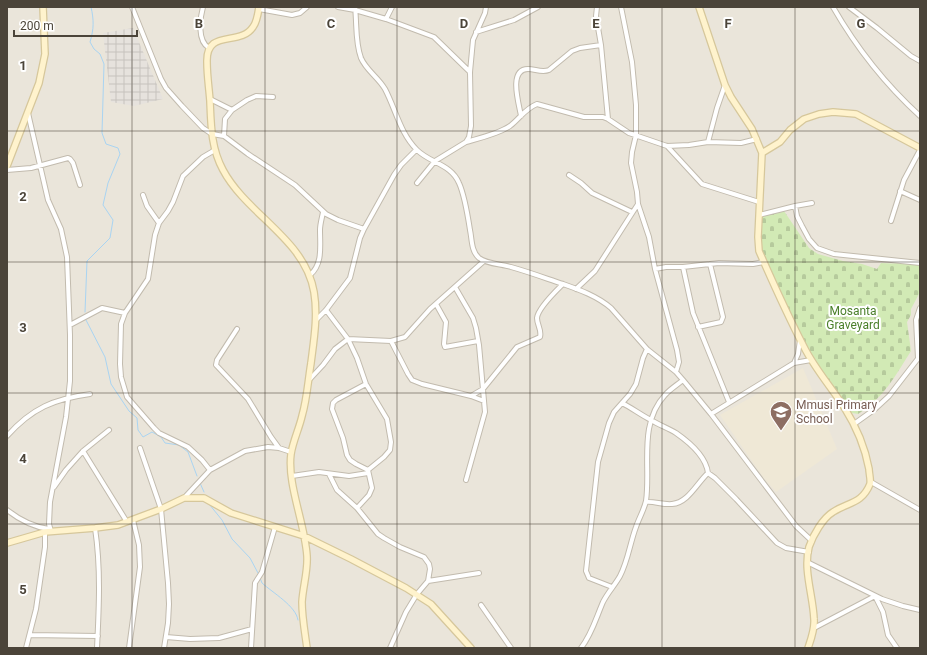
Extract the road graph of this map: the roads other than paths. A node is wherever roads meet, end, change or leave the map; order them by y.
1 (43, 7) edge
2 (132, 7) edge
3 (203, 7) edge
4 (307, 7) edge
5 (338, 7) edge
6 (392, 7) edge
7 (486, 7) edge
8 (538, 7) edge
9 (597, 7) edge
10 (621, 7) edge
11 (699, 7) edge
12 (833, 7) edge
13 (849, 7) edge
14 (259, 8) edge
15 (355, 9) edge
16 (386, 20) junction
17 (476, 32) junction
18 (601, 45) junction
19 (209, 48) junction
20 (920, 61) edge
21 (470, 72) junction
22 (725, 85) junction
23 (273, 97) dead end
24 (210, 99) junction
25 (232, 110) junction
26 (27, 113) junction
27 (521, 116) junction
28 (920, 116) edge
29 (608, 119) junction
30 (212, 134) junction
31 (636, 135) junction
32 (224, 136) junction
33 (757, 139) junction
34 (466, 142) junction
35 (708, 142) junction
36 (667, 146) junction
37 (920, 149) edge
38 (215, 150) junction
39 (416, 150) junction
40 (762, 153) junction
41 (435, 162) junction
42 (40, 165) junction
43 (7, 166) edge
44 (7, 170) edge
45 (569, 175) dead end
46 (417, 183) dead end
47 (80, 185) dead end
48 (900, 191) junction
49 (143, 195) dead end
50 (920, 200) edge
51 (760, 202) junction
52 (812, 203) dead end
53 (638, 204) junction
54 (795, 206) junction
55 (323, 212) junction
56 (632, 212) junction
57 (759, 215) junction
58 (891, 221) dead end
59 (159, 223) junction
60 (364, 229) junction
61 (484, 261) junction
62 (764, 262) junction
63 (920, 263) edge
64 (710, 264) junction
65 (684, 267) junction
66 (655, 269) junction
67 (310, 275) junction
68 (563, 284) junction
69 (455, 288) junction
70 (576, 289) junction
71 (436, 304) junction
72 (920, 308) edge
73 (326, 310) junction
74 (125, 313) junction
75 (316, 320) junction
76 (70, 325) junction
77 (698, 327) junction
78 (237, 329) dead end
79 (348, 339) junction
80 (800, 340) junction
81 (391, 341) junction
82 (478, 341) junction
83 (647, 349) junction
84 (919, 357) edge
85 (811, 360) junction
86 (794, 363) junction
87 (676, 372) junction
88 (308, 380) junction
89 (683, 380) junction
90 (366, 384) junction
91 (483, 389) junction
92 (90, 394) dead end
93 (471, 396) junction
94 (69, 397) junction
95 (484, 401) junction
96 (622, 402) junction
97 (729, 402) junction
98 (711, 414) junction
99 (651, 420) junction
100 (854, 424) junction
101 (109, 430) dead end
102 (7, 436) edge
103 (140, 448) dead end
104 (279, 448) junction
105 (83, 451) junction
106 (291, 452) junction
107 (210, 470) junction
108 (368, 472) junction
109 (708, 473) junction
110 (330, 474) junction
111 (292, 476) junction
112 (466, 480) dead end
113 (871, 482) junction
114 (53, 489) junction
115 (184, 498) junction
116 (646, 502) junction
117 (161, 508) junction
118 (357, 508) junction
119 (7, 510) edge
120 (920, 510) edge
121 (130, 521) junction
122 (275, 527) junction
123 (96, 528) junction
124 (48, 531) junction
125 (304, 536) junction
126 (812, 541) junction
127 (7, 543) edge
128 (809, 552) junction
129 (807, 562) junction
130 (479, 572) dead end
131 (428, 581) junction
132 (612, 587) junction
133 (417, 594) junction
134 (875, 596) junction
135 (481, 605) dead end
136 (920, 610) edge
137 (814, 628) junction
138 (252, 629) junction
139 (30, 635) junction
140 (98, 636) junction
141 (166, 637) junction
142 (26, 648) edge
143 (97, 648) edge
144 (129, 648) edge
145 (164, 648) edge
146 (251, 648) edge
147 (308, 648) edge
148 (390, 648) edge
149 (472, 648) edge
150 (511, 648) edge
151 (581, 648) edge
152 (808, 648) edge
153 (897, 648) edge

1 - 26 street
2 - 30 street
3 - 19 street
4 - 14 street
5 - 15 street
6 - 16 street
7 - 17 street
8 - 17 street
9 - 18 street
10 - 31 street
11 - 22 street
12 - 28 street
13 - 20 street
14 - 19 street
15 - 16 street
15 - 39 street
16 - 21 street
17 - 21 street
18 - 27 street
18 - 29 street
19 - 24 street
21 - 34 street
22 - 33 street
22 - 35 street
23 - 25 street
24 - 25 street
24 - 30 street
25 - 32 street
26 - 42 street
26 - 43 street
27 - 29 street
27 - 34 street
29 - 31 street
30 - 32 street
30 - 38 street
31 - 36 street
31 - 53 street
32 - 55 street
33 - 35 street
33 - 40 street
34 - 41 street
35 - 36 street
36 - 51 street
37 - 40 street
37 - 48 street
38 - 59 street
38 - 67 street
39 - 41 street
39 - 60 street
40 - 51 street
41 - 46 street
41 - 61 street
42 - 44 street
42 - 47 street
42 - 76 street
45 - 56 street
48 - 50 street
48 - 58 street
49 - 59 street
51 - 57 street
52 - 54 street
53 - 56 street
53 - 66 street
54 - 57 street
54 - 63 street
55 - 60 street
55 - 67 street
56 - 70 street
57 - 62 street
59 - 74 street
60 - 73 street
61 - 68 street
61 - 69 street
62 - 64 street
62 - 80 street
64 - 65 street
64 - 77 street
65 - 66 street
65 - 77 street
66 - 87 street
67 - 75 street
68 - 70 street
68 - 91 street
69 - 71 street
69 - 82 street
70 - 83 street
71 - 81 street
71 - 82 street
72 - 84 street
73 - 75 street
73 - 79 street
74 - 76 street
74 - 107 street
75 - 88 street
76 - 94 street
77 - 97 street
78 - 104 street
79 - 81 street
79 - 88 street
79 - 90 street
80 - 85 street
80 - 86 street
81 - 93 street
82 - 91 street
83 - 87 street
83 - 96 street
84 - 100 street
85 - 86 street
85 - 100 street
86 - 97 street
87 - 89 street
88 - 106 street
89 - 98 street
89 - 99 street
90 - 108 street
90 - 108 street
91 - 93 street
91 - 95 street
92 - 94 street
93 - 95 street
94 - 102 street
94 - 114 street
95 - 112 street
96 - 99 street
96 - 132 street
97 - 98 street
98 - 126 street
99 - 109 street
99 - 116 street
100 - 113 street
101 - 105 street
103 - 117 street
104 - 106 street
104 - 107 street
105 - 114 street
105 - 121 street
106 - 111 street
107 - 115 street
108 - 110 street
108 - 118 street
109 - 116 street
109 - 128 street
110 - 111 street
110 - 118 street
111 - 125 street
113 - 120 street
113 - 126 street
114 - 124 street
115 - 117 street
115 - 122 street
116 - 132 street
117 - 121 street
117 - 141 street
118 - 131 street
119 - 124 street
121 - 123 street
121 - 144 street
122 - 125 street
122 - 138 street
123 - 124 street
123 - 140 street
124 - 127 street
124 - 139 street
125 - 133 street
125 - 147 street
126 - 128 street
128 - 129 street
129 - 134 street
129 - 137 street
130 - 131 street
131 - 133 street
132 - 151 street
133 - 148 street
133 - 149 street
134 - 136 street
134 - 137 street
134 - 153 street
135 - 150 street
137 - 152 street
138 - 141 street
138 - 146 street
139 - 140 street
139 - 142 street
140 - 143 street
141 - 145 street

